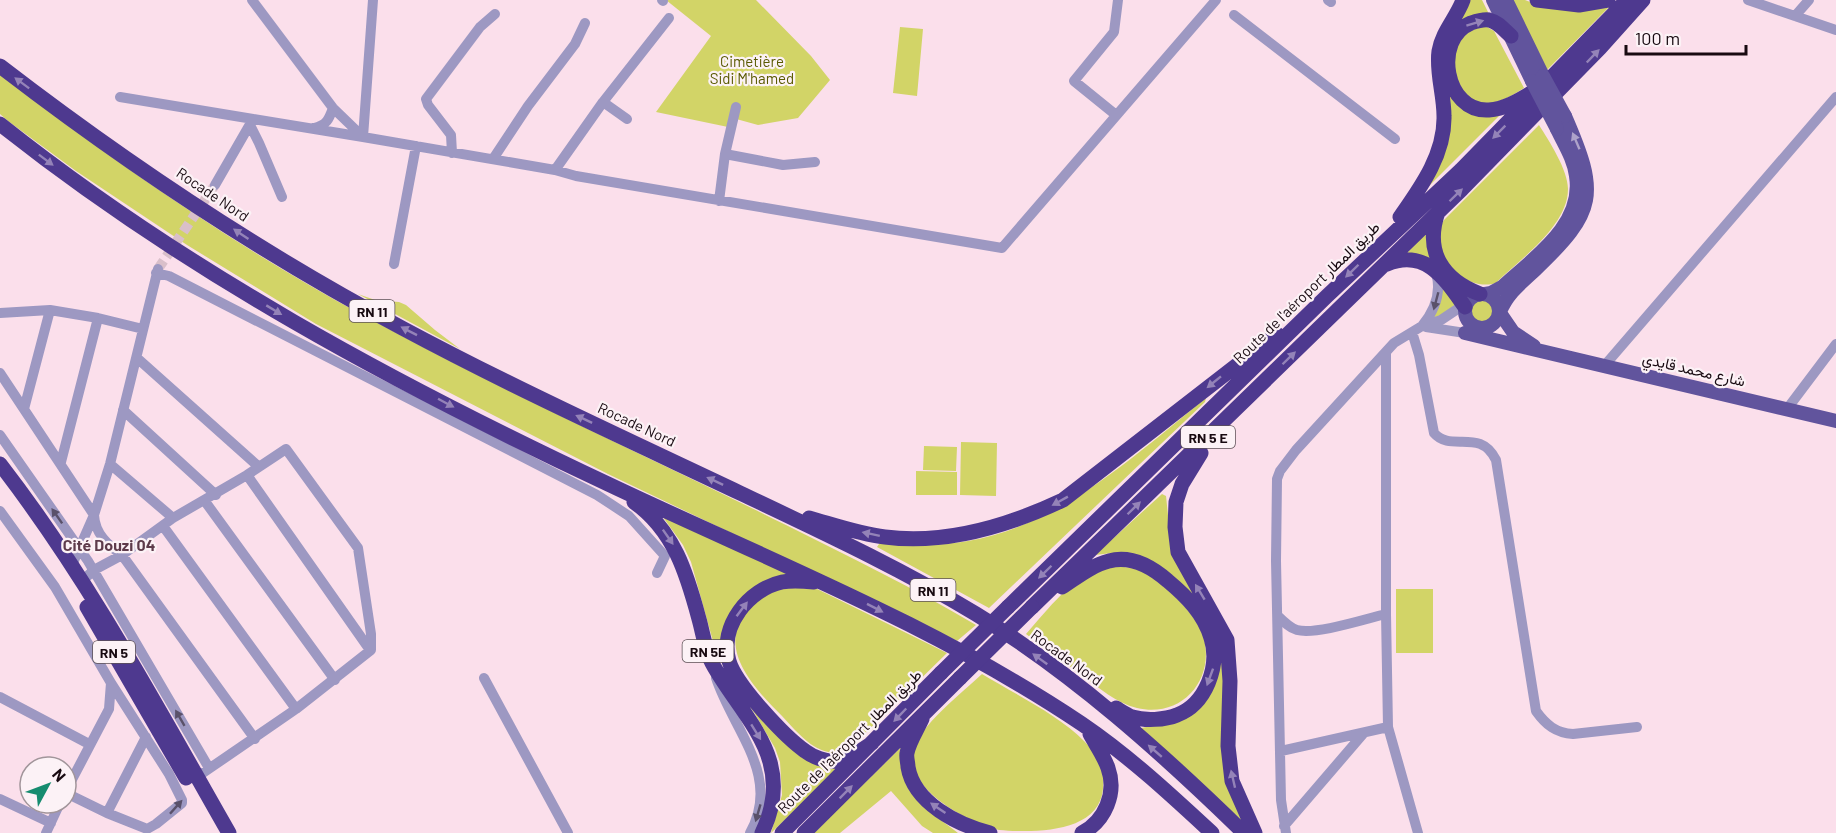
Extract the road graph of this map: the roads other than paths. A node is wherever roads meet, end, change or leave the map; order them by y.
1 (252, 0) edge
2 (374, 0) edge
3 (1118, 0) edge
4 (1216, 0) edge
5 (1463, 0) edge
6 (1493, 0) edge
7 (1506, 0) edge
8 (1537, 0) edge
9 (1608, 0) edge
10 (1627, 0) edge
11 (1643, 0) edge
12 (1748, 0) edge
13 (1809, 0) edge
14 (495, 14) dead end
15 (1234, 15) dead end
16 (1795, 16) junction
17 (669, 18) dead end
18 (585, 23) dead end
19 (1836, 30) edge
20 (1511, 36) junction
21 (0, 66) edge
22 (1540, 81) junction
23 (120, 97) dead end
24 (1836, 97) edge
25 (603, 102) junction
26 (735, 107) dead end
27 (333, 108) junction
28 (1116, 115) junction
29 (627, 119) dead end
30 (252, 122) junction
31 (0, 124) edge
32 (312, 128) junction
33 (363, 137) junction
34 (1395, 139) dead end
35 (416, 146) junction
36 (452, 153) junction
37 (725, 154) junction
38 (493, 159) junction
39 (815, 162) dead end
40 (555, 170) junction
41 (215, 185) tunnel mouth
42 (282, 197) dead end
43 (719, 201) junction
44 (1438, 212) junction
45 (1378, 247) junction
46 (394, 264) dead end
47 (1384, 265) junction
48 (1436, 272) junction
49 (1327, 296) junction
50 (1472, 300) junction
51 (50, 310) junction
52 (0, 313) edge
53 (1500, 313) junction
54 (98, 318) junction
55 (143, 328) junction
56 (1417, 329) junction
57 (1476, 329) junction
58 (1836, 344) edge
59 (1543, 352) junction
60 (1386, 353) junction
61 (137, 358) junction
62 (1605, 365) junction
63 (0, 373) edge
64 (24, 409) junction
65 (1787, 409) junction
66 (123, 410) junction
67 (1836, 421) edge
68 (1219, 427) junction
69 (0, 435) edge
70 (61, 462) junction
71 (0, 464) edge
72 (110, 464) junction
73 (259, 467) junction
74 (247, 475) junction
75 (0, 477) edge
76 (609, 485) junction
77 (216, 495) junction
78 (204, 500) junction
79 (768, 506) junction
80 (0, 511) edge
81 (94, 515) junction
82 (173, 518) junction
83 (164, 526) junction
84 (81, 549) junction
85 (122, 555) junction
86 (72, 565) junction
87 (657, 573) dead end
88 (88, 575) junction
89 (822, 582) junction
90 (1032, 607) junction
91 (1386, 614) junction
92 (1278, 616) junction
93 (370, 650) junction
94 (711, 661) junction
95 (484, 678) dead end
96 (335, 680) junction
97 (111, 682) junction
98 (1087, 693) junction
99 (0, 697) edge
100 (296, 709) junction
101 (926, 711) junction
102 (1085, 726) junction
103 (1388, 727) junction
104 (1637, 727) dead end
105 (1363, 734) junction
106 (146, 737) junction
107 (255, 739) junction
108 (872, 743) junction
109 (89, 744) junction
110 (1281, 751) junction
111 (78, 767) edge
112 (174, 771) junction
113 (203, 773) junction
114 (78, 798) edge
115 (0, 799) edge
116 (107, 813) junction
117 (48, 828) edge
118 (1285, 829) edge
119 (219, 833) edge
120 (229, 833) edge
121 (568, 833) edge
122 (750, 833) edge
123 (762, 833) edge
124 (782, 833) edge
125 (804, 833) edge
126 (990, 833) edge
127 (1082, 833) edge
128 (1212, 833) edge
129 (1244, 833) edge
130 (1255, 833) edge
131 (1419, 833) edge

1 - 27 street
2 - 33 street
3 - 28 street
4 - 28 street
5 - 45 highway
6 - 20 main road
7 - 22 main road
8 - 9 highway
10 - 22 highway, Route de l'aéroport طريق المطار / RN 5 E
44 -> 11 highway, RN 5 E
12 - 16 street
13 - 16 street
14 - 36 street
15 - 34 street
16 - 19 street
17 - 25 street
18 - 38 street
20 - 22 main road
22 -> 20 highway
79 -> 21 highway, Rocade Nord / RN 11
22 -> 45 highway, Route de l'aéroport طريق المطار / RN 5 E
22 - 50 main road, bridge
53 -> 22 main road, bridge
23 - 30 street
24 - 62 street
25 - 29 street
25 - 40 street
26 - 37 street
27 - 32 street
27 - 33 street
28 - 43 street
30 - 32 street
30 - 41 street
30 - 42 street
31 -> 76 highway
32 - 33 street
33 - 35 street
35 - 36 street
35 - 46 street
36 - 38 street
37 - 39 street
37 - 43 street
38 - 40 street
40 - 43 street
44 - 47 highway, RN 5 E
44 - 50 highway
45 -> 49 highway, Route de l'aéroport طريق المطار / RN 5 E
47 - 48 highway
68 -> 47 highway, RN 5 E
48 - 50 highway
48 -> 56 street
49 -> 79 highway
49 -> 108 highway, Route de l'aéroport طريق المطار / RN 5 E, bridge
50 - 53 main road
50 - 56 street
50 - 57 main road
51 - 52 street
51 - 54 street
51 - 64 street
53 - 57 main road
53 - 59 main road
54 - 55 street
54 - 70 street
55 - 61 street
55 - 87 street
56 - 57 street
56 - 60 street
56 - 104 street
57 - 59 main road, شارع محمد قايدي
58 - 65 street
59 - 62 main road, شارع محمد قايدي
60 - 91 street
60 - 92 street
61 - 66 street
61 - 73 street
62 - 65 main road, شارع محمد قايدي
63 - 64 street
64 - 70 street
65 - 67 main road, شارع محمد قايدي
66 - 72 street
66 - 77 street
90 -> 68 highway, RN 5 E
130 -> 68 highway
84 -> 69 street
70 - 81 street
71 - 86 highway, RN 5
72 - 81 street
72 - 82 street
73 - 74 street
73 - 93 street
74 - 77 street
74 - 93 street
75 - 112 highway, RN 5
76 - 89 highway
76 -> 94 highway, RN 5E
77 - 78 street
78 - 82 street
78 - 96 street
98 -> 79 highway, Rocade Nord / RN 11
80 - 97 street
81 - 84 street
81 - 85 street
82 - 83 street
83 - 85 street
83 - 100 street
84 - 86 street
84 - 88 street
85 - 88 street
85 - 107 street
86 - 88 highway, RN 5
113 -> 88 highway, RN 5
89 -> 102 highway
108 -> 89 highway
90 -> 98 highway
90 - 101 highway, RN 5 E, bridge
91 - 92 street
91 - 103 street
92 - 110 street
93 - 96 street
94 -> 122 street
94 -> 123 highway, RN 5E
95 - 121 street
96 - 100 street
97 - 106 street
97 - 109 street
129 -> 98 highway, Rocade Nord / RN 11
99 - 109 street
100 - 107 street
125 -> 101 highway, RN 5 E
126 -> 101 highway
102 - 127 highway
102 - 128 highway
103 - 105 street
103 - 131 street
105 - 110 street
105 - 118 street
106 - 112 street
106 - 116 street
107 - 113 street
108 - 124 highway, Route de l'aéroport طريق المطار / RN 5 E
109 - 111 street
110 - 118 street
116 -> 112 street
112 - 119 highway, RN 5
113 - 120 highway, RN 5
114 - 116 street
115 - 117 street

